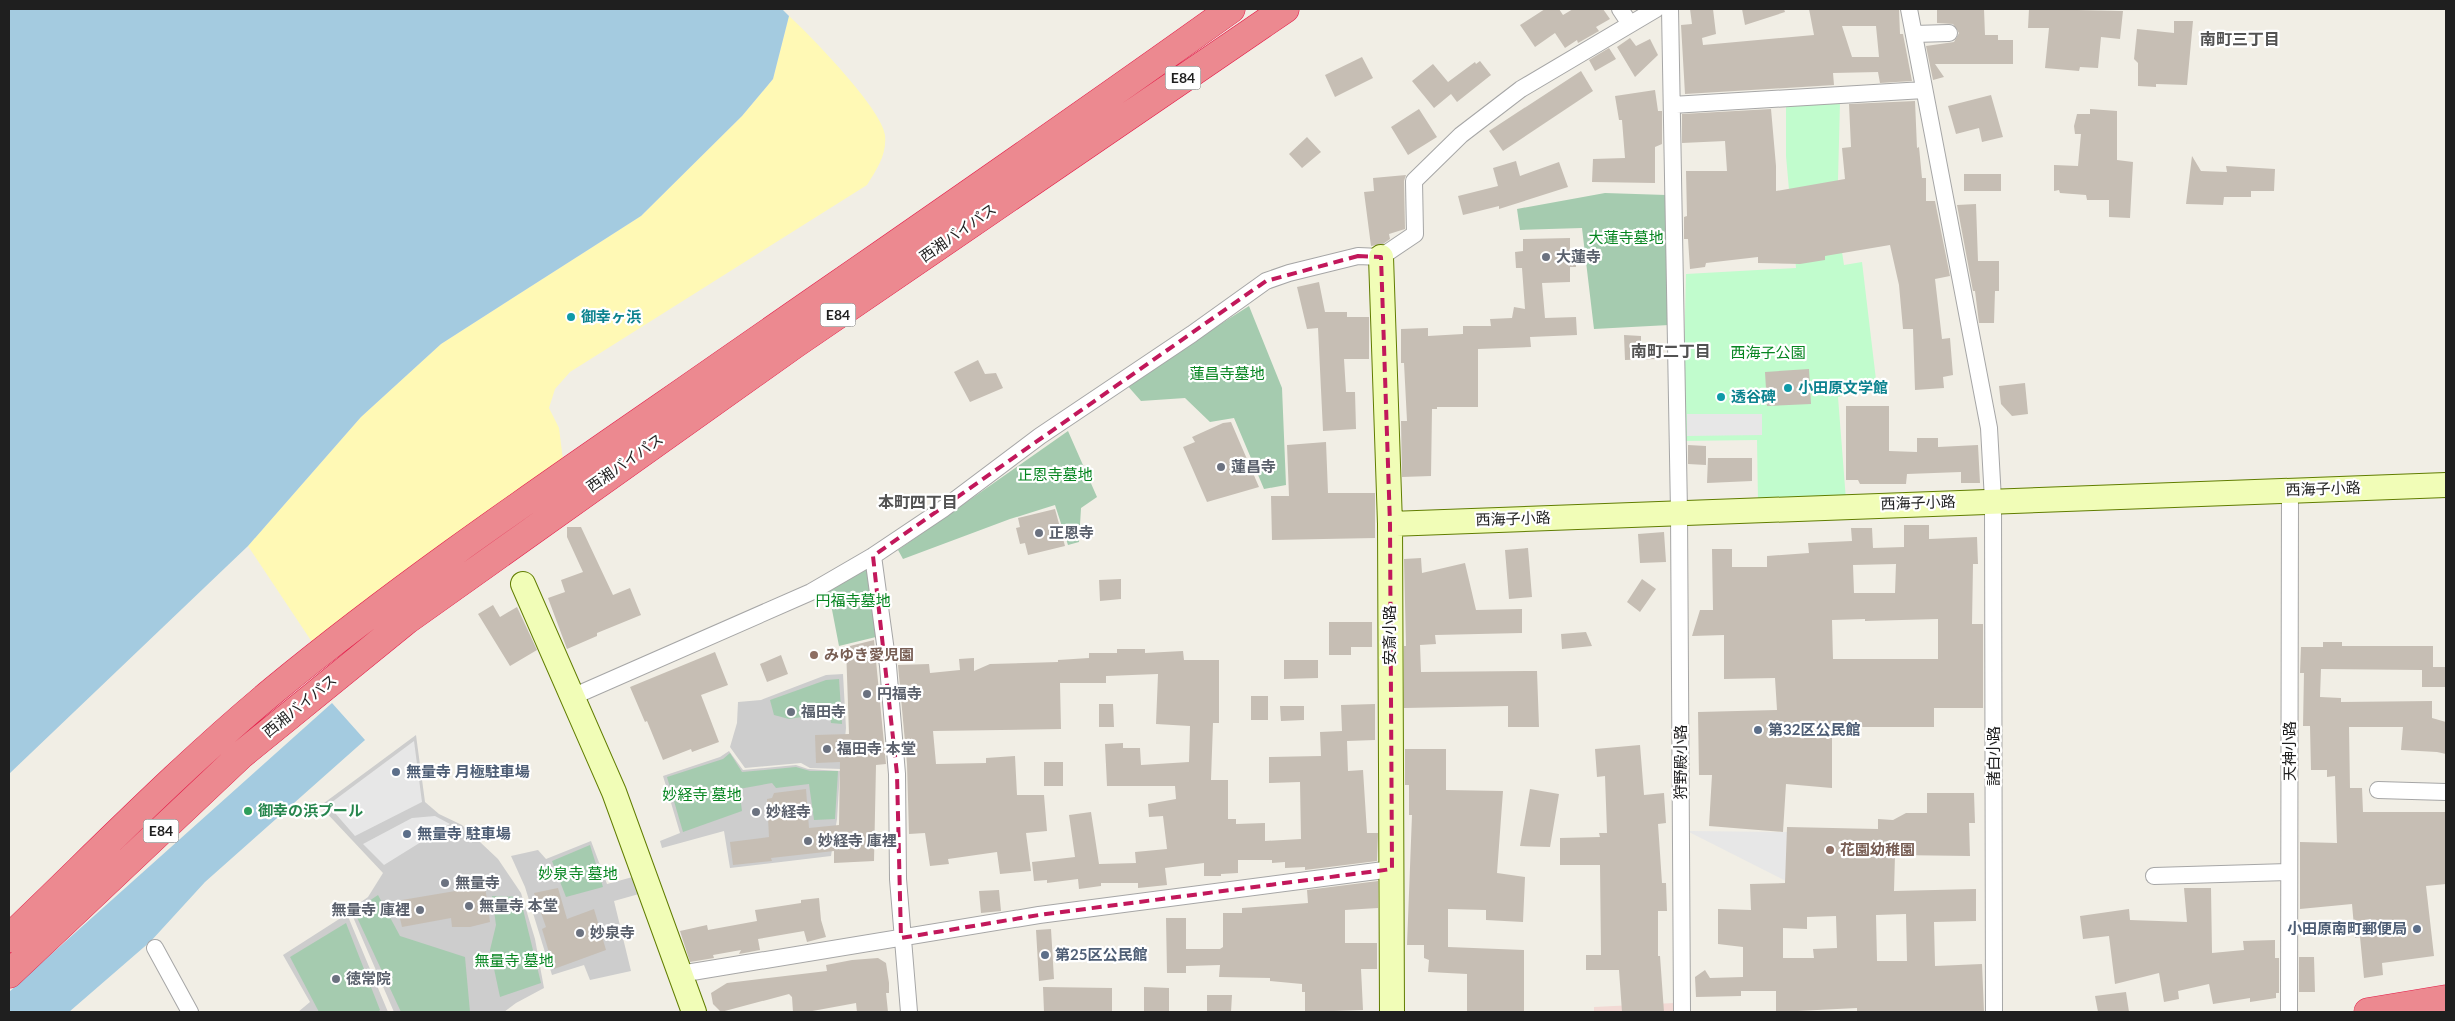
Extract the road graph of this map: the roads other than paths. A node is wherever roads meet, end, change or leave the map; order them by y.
1 (1230, 9) edge
2 (1285, 9) edge
3 (1620, 9) edge
4 (1656, 9) edge
5 (1670, 9) edge
6 (1909, 9) edge
7 (1630, 24) junction
8 (1948, 33) dead end
9 (1914, 34) junction
10 (1924, 90) junction
11 (1672, 105) junction
12 (1075, 136) junction
13 (1381, 257) junction
14 (588, 473) junction
15 (2446, 485) edge
16 (2290, 490) junction
17 (1993, 500) junction
18 (1680, 512) junction
19 (1390, 524) junction
20 (872, 556) junction
21 (523, 584) dead end
22 (572, 696) junction
23 (2378, 790) dead end
24 (2446, 792) edge
25 (1392, 869) junction
26 (2289, 872) junction
27 (2154, 876) dead end
28 (9, 938) edge
29 (901, 938) junction
30 (155, 948) dead end
31 (9, 974) edge
32 (680, 974) junction
33 (2446, 999) edge
34 (190, 1012) edge
35 (694, 1012) edge
36 (909, 1012) edge
37 (1392, 1012) edge
38 (1682, 1012) edge
39 (1994, 1012) edge
40 (2289, 1012) edge
41 (2368, 1012) edge

1 - 12 highway, 西湘バイパス / E84
2 - 12 highway, 西湘バイパス / E84
3 - 7 street
4 - 7 street
5 - 11 street, 狩野殿小路
6 - 9 street, 諸白小路
7 - 13 street
8 - 9 street
9 - 10 street, 諸白小路
10 - 11 street
10 - 17 street, 諸白小路
11 - 18 street, 狩野殿小路
12 - 14 highway, 西湘バイパス / E84
13 - 19 street, 安斎小路
13 - 20 street
14 - 28 highway, 西湘バイパス / E84
14 - 31 highway, 西湘バイパス / E84
15 - 16 street, 西海子小路
16 - 17 street, 西海子小路
16 - 26 street, 天神小路
17 - 18 street, 西海子小路
17 - 39 street, 諸白小路
18 - 19 street, 西海子小路
18 - 38 street, 狩野殿小路
19 - 25 street, 安斎小路
20 - 22 street
20 - 29 street
21 - 22 street
22 - 32 street
23 - 24 street
25 - 29 street
25 - 37 street, 安斎小路
26 - 27 street
26 - 40 street, 天神小路
29 - 32 street
29 - 36 street
30 - 34 street
32 - 35 street
33 - 41 highway

